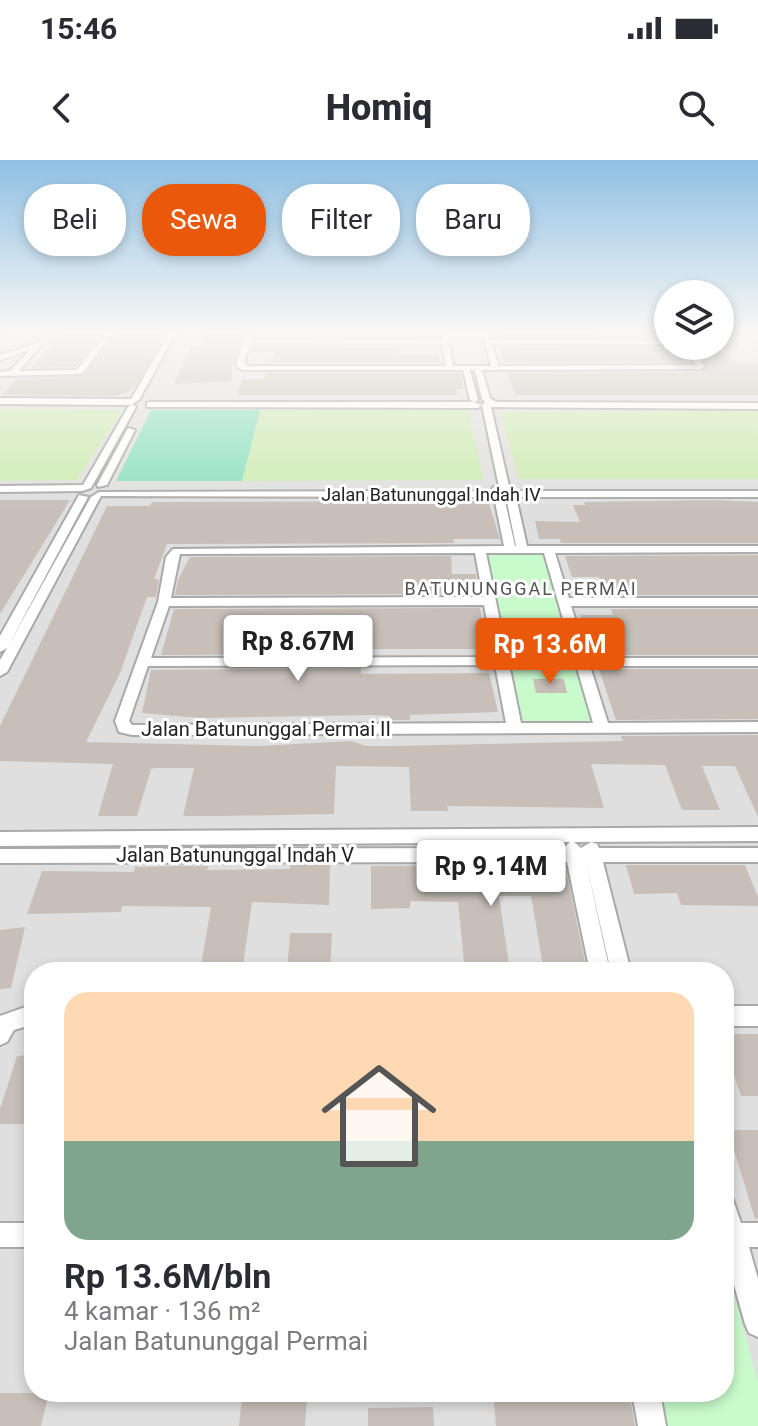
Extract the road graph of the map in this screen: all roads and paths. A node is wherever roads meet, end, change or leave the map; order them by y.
1 (146, 392) edge
2 (478, 392) edge
3 (482, 392) edge
4 (483, 402) junction
5 (0, 403) edge
6 (140, 404) junction
7 (758, 404) edge
8 (0, 491) edge
9 (93, 491) junction
10 (504, 491) junction
11 (758, 492) edge
12 (480, 549) junction
13 (516, 549) junction
14 (548, 549) junction
15 (758, 549) edge
16 (490, 601) junction
17 (164, 602) junction
18 (564, 602) junction
19 (758, 602) edge
20 (495, 630) junction
21 (573, 630) junction
22 (16, 632) junction
23 (0, 648) edge
24 (501, 661) junction
25 (144, 662) junction
26 (582, 662) junction
27 (758, 662) edge
28 (0, 672) edge
29 (514, 727) junction
30 (602, 727) junction
31 (758, 727) edge
32 (758, 834) edge
33 (578, 835) junction
34 (0, 839) edge
35 (285, 846) junction
36 (758, 855) edge
37 (0, 856) edge
38 (574, 857) junction
39 (593, 857) junction
40 (598, 962) edge
41 (619, 962) edge
42 (734, 1016) edge
43 (758, 1016) edge
44 (24, 1017) edge
45 (0, 1035) edge
46 (0, 1235) edge
47 (24, 1235) edge
48 (738, 1235) edge
49 (758, 1324) edge
50 (648, 1402) edge
51 (652, 1426) edge

1 - 6 street
2 - 4 street
3 - 4 street
4 - 6 street
4 - 7 street
4 - 10 street
5 - 6 street
6 - 9 street
8 - 9 street, Jalan Batununggal Indah IV
9 - 10 street, Jalan Batununggal Indah IV
9 - 22 street
10 - 11 street, Jalan Batununggal Indah IV
10 - 13 street
12 - 13 street
12 - 16 street
12 - 17 street, Jalan Batununggal Permai II
13 - 14 street
14 - 15 street
14 - 18 street
16 - 17 street
16 - 20 street
17 - 25 street, Jalan Batununggal Permai II
18 - 19 street
18 - 21 street
20 - 21 street
20 - 24 street
21 - 26 street
22 - 23 street
22 - 28 street
24 - 25 street
24 - 29 street
25 - 29 street, Jalan Batununggal Permai II
26 - 27 street
26 - 30 street
29 - 30 street
30 - 31 street
32 - 33 street, Jalan Batununggal Indah V
33 - 35 street, Jalan Batununggal Indah V
33 - 38 street
33 - 39 street
34 - 35 street, Jalan Batununggal Indah V
35 - 37 street, Jalan Batununggal Indah V
35 - 38 street, Jalan Batununggal Indah V
36 - 39 street, Jalan Batununggal Indah V
38 - 39 street, Jalan Batununggal Indah V
38 - 40 street
39 - 41 street
42 - 43 street
44 - 45 street
46 - 47 street
48 - 49 street
50 - 51 street

